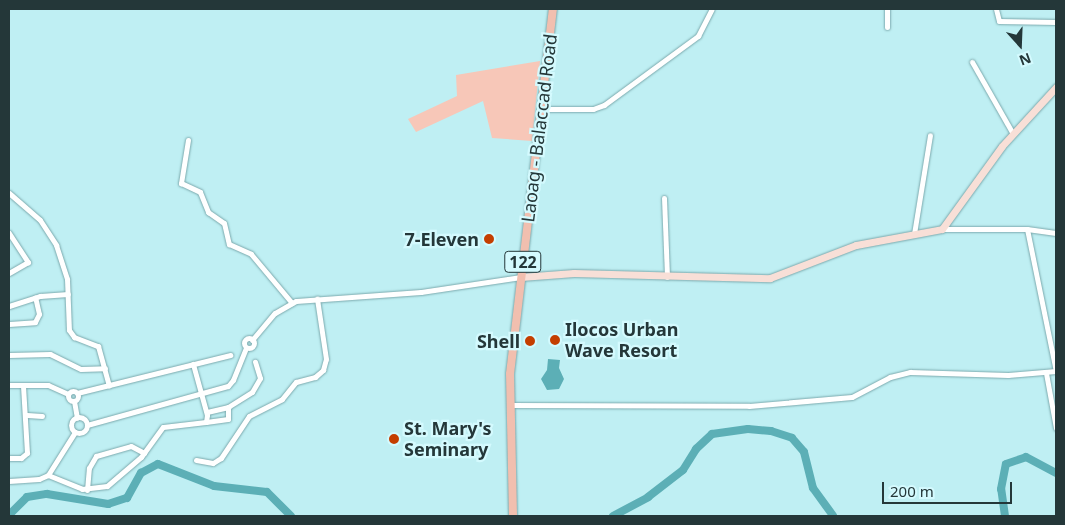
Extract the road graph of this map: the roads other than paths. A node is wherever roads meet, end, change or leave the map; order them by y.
1 (553, 9) edge
2 (712, 9) edge
3 (887, 9) edge
4 (996, 9) edge
5 (1056, 22) edge
6 (887, 28) dead end
7 (972, 62) dead end
8 (1056, 87) edge
9 (542, 109) junction
10 (1013, 134) junction
11 (930, 136) dead end
12 (188, 140) dead end
13 (9, 193) edge
14 (664, 198) dead end
15 (942, 229) junction
16 (1027, 229) junction
17 (9, 233) edge
18 (1056, 233) edge
19 (914, 234) junction
20 (12, 240) edge
21 (9, 273) edge
22 (521, 277) junction
23 (667, 277) junction
24 (68, 294) junction
25 (35, 297) junction
26 (317, 299) junction
27 (292, 302) junction
28 (9, 306) edge
29 (9, 324) edge
30 (9, 355) edge
31 (230, 355) dead end
32 (255, 362) dead end
33 (193, 364) junction
34 (105, 368) junction
35 (1056, 371) edge
36 (1046, 372) junction
37 (9, 385) edge
38 (23, 385) junction
39 (109, 386) junction
40 (77, 393) junction
41 (68, 394) junction
42 (201, 394) junction
43 (74, 401) junction
44 (509, 405) junction
45 (228, 407) junction
46 (207, 412) junction
47 (26, 414) junction
48 (42, 416) dead end
49 (78, 418) junction
50 (206, 422) junction
51 (87, 425) junction
52 (1056, 428) edge
53 (75, 432) junction
54 (144, 453) junction
55 (9, 458) edge
56 (196, 460) dead end
57 (48, 475) junction
58 (9, 481) edge
59 (87, 490) junction
60 (513, 516) edge

1 - 9 main road, Laoag - Balaccad Road / 122
2 - 9 street
3 - 6 street
4 - 5 street
7 - 10 street
8 - 10 street
9 - 22 main road, Laoag - Balaccad Road / 122
10 - 15 street
11 - 19 street
12 - 27 street
13 - 24 street
14 - 23 street
15 - 16 street
15 - 19 street
16 - 18 street
16 - 35 street
17 - 20 street
19 - 23 street
20 - 21 street
22 - 23 street
22 - 26 street
22 - 44 main road, Laoag - Balaccad Road / 122
24 - 25 street
24 - 34 street
25 - 28 street
25 - 29 street
26 - 27 street
26 - 56 street
27 - 42 street
30 - 34 street
31 - 33 street
32 - 45 street
33 - 39 street
33 - 42 street
34 - 39 street
35 - 36 street
36 - 44 street
36 - 52 street
37 - 38 street
38 - 41 street
38 - 47 street
39 - 40 street
40 - 41 street
40 - 43 street
41 - 43 street
42 - 46 street
42 - 51 street
43 - 49 street
44 - 60 main road, Laoag - Balaccad Road / 122
45 - 46 street
45 - 50 street
46 - 50 street
47 - 48 street
47 - 55 street
49 - 51 street
49 - 53 street
50 - 54 street
51 - 53 street
53 - 57 street
54 - 59 street
54 - 59 street
57 - 58 street
57 - 59 street

